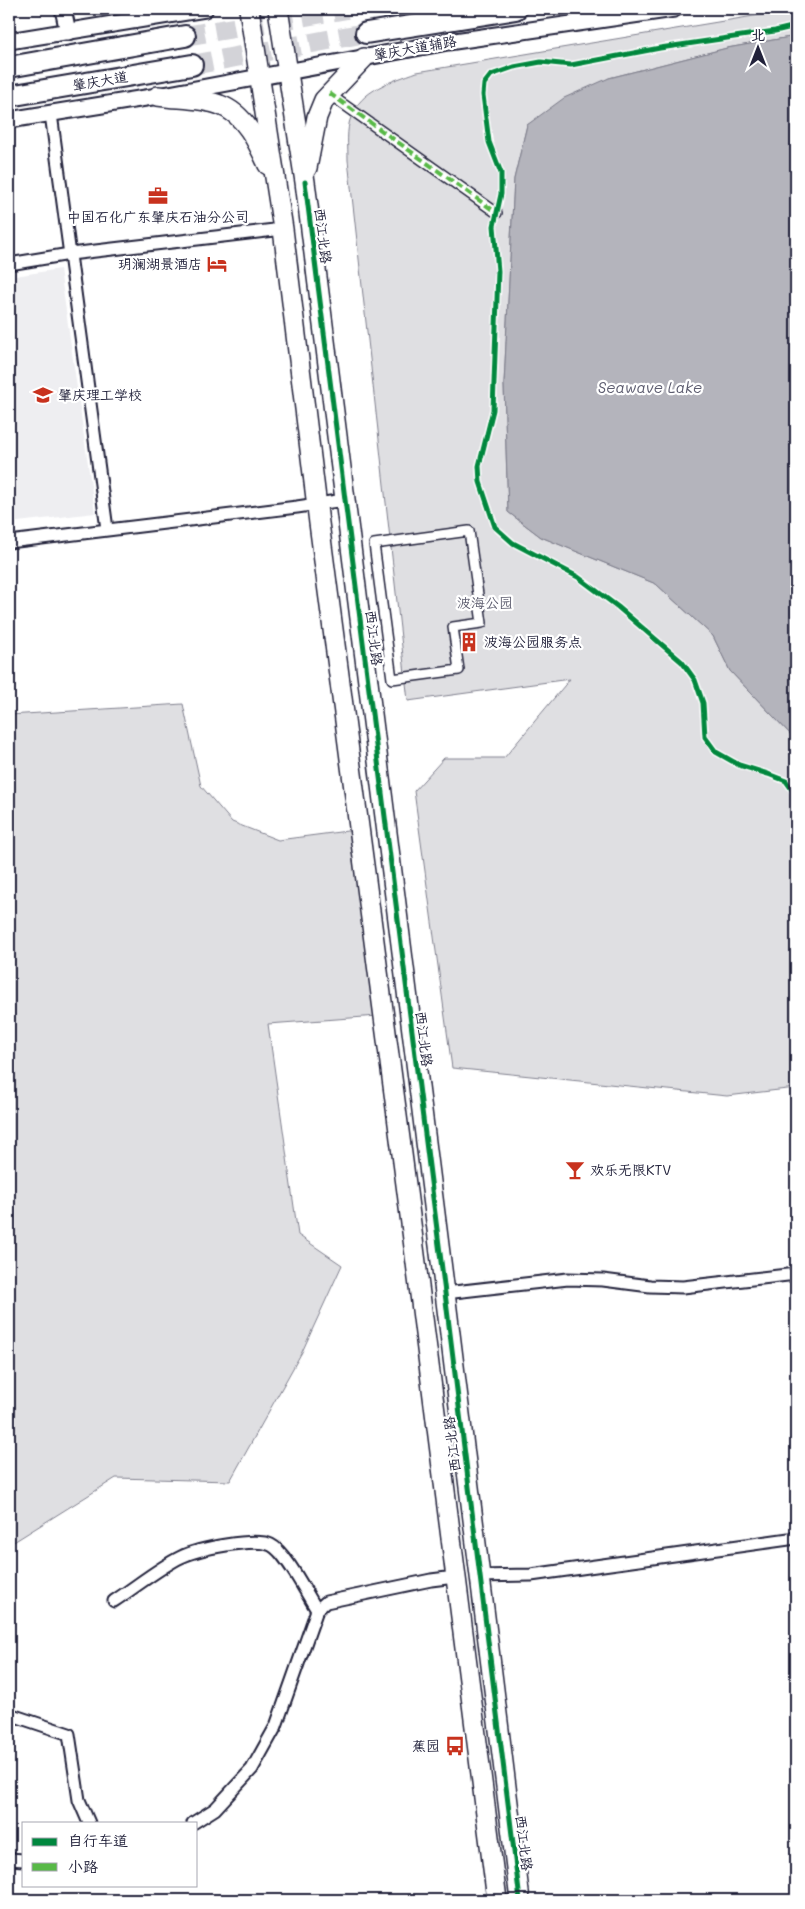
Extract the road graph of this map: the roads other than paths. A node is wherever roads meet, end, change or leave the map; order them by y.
1 (63, 9) edge
2 (205, 9) edge
3 (249, 9) edge
4 (278, 9) edge
5 (516, 9) edge
6 (674, 9) edge
7 (68, 32) junction
8 (366, 33) tunnel mouth
9 (185, 36) tunnel mouth
10 (9, 41) edge
11 (364, 58) junction
12 (192, 65) tunnel mouth
13 (9, 67) edge
14 (288, 72) junction
15 (260, 78) junction
16 (329, 93) junction
17 (9, 96) edge
18 (158, 96) junction
19 (51, 114) junction
20 (9, 120) edge
21 (305, 182) junction
22 (277, 186) junction
23 (497, 213) dead end
24 (283, 229) junction
25 (70, 254) junction
26 (9, 264) edge
27 (344, 500) junction
28 (317, 504) junction
29 (107, 529) junction
30 (470, 531) joint
31 (9, 542) edge
32 (432, 1188) junction
33 (407, 1192) junction
34 (796, 1274) edge
35 (446, 1293) junction
36 (796, 1538) edge
37 (479, 1576) junction
38 (455, 1577) junction
39 (114, 1601) dead end
40 (317, 1610) junction
41 (9, 1714) edge
42 (88, 1822) edge
43 (195, 1822) edge
44 (9, 1859) edge
45 (22, 1860) edge
46 (497, 1900) edge
47 (520, 1900) edge

1 - 7 street
2 - 7 street
3 - 15 main road, 西江北路
4 - 14 main road, 西江北路
5 - 8 highway
6 - 11 street, 肇庆大道辅路
7 - 10 street
9 - 13 highway
11 - 14 street, 肇庆大道辅路
11 - 16 main road
12 - 17 highway, 肇庆大道
14 - 15 street, 肇庆大道辅路
14 - 21 main road, 西江北路
15 - 18 street, 肇庆大道辅路
15 - 22 main road, 西江北路
16 - 21 main road
16 - 23 street
18 - 19 street, 肇庆大道辅路
18 - 22 main road
19 - 20 street, 肇庆大道辅路
19 - 25 street
21 - 22 main road
21 - 27 main road, 西江北路
22 - 24 main road, 西江北路
24 - 25 street
24 - 28 main road, 西江北路
25 - 26 street
25 - 29 street
27 - 28 street
27 - 32 main road, 西江北路
28 - 29 street
28 - 33 main road, 西江北路
29 - 31 street
30 - 30 street
32 - 33 main road
32 - 35 main road, 西江北路
33 - 38 main road, 西江北路
34 - 35 street
35 - 37 main road, 西江北路
36 - 37 street
37 - 47 main road, 西江北路
38 - 40 street
38 - 46 main road, 西江北路
39 - 40 street
40 - 43 street
41 - 42 street
44 - 45 street

